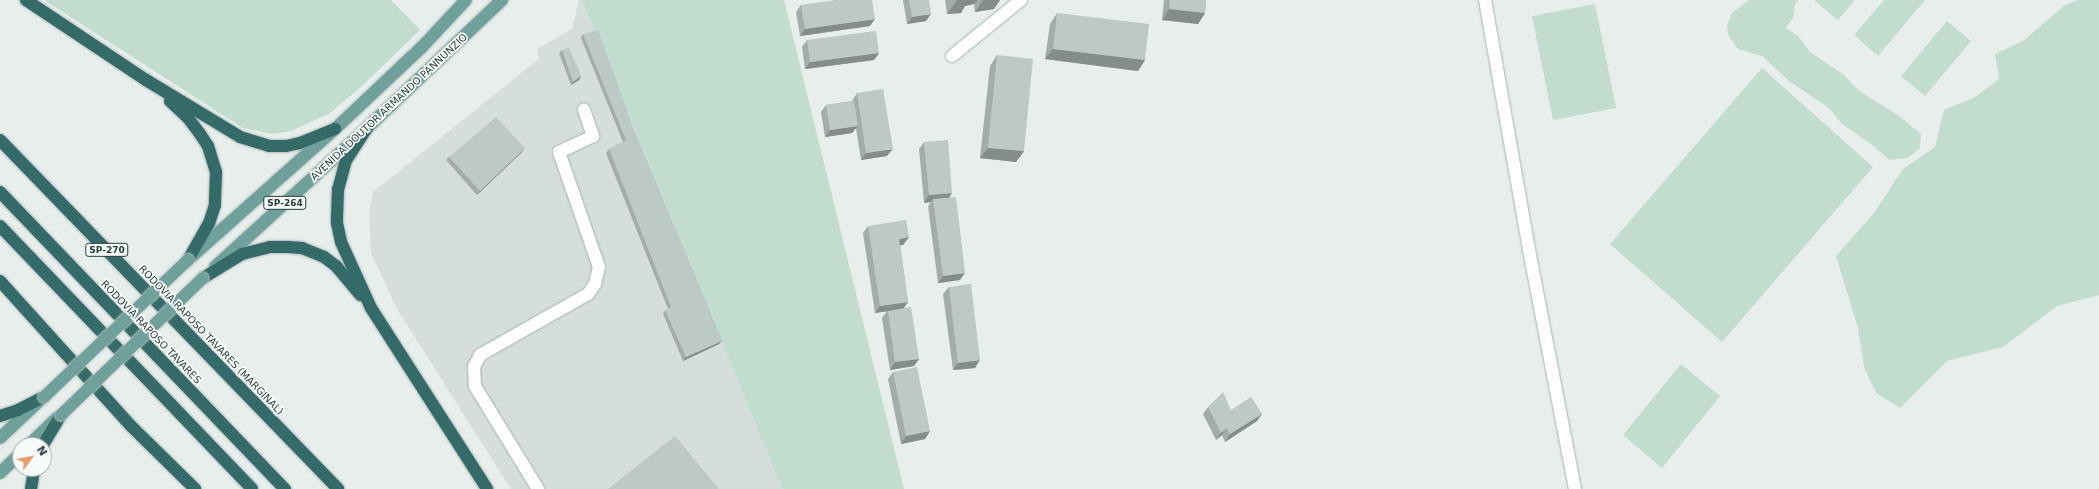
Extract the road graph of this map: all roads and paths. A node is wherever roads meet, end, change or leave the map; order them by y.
1 (26, 0) edge
2 (466, 0) edge
3 (502, 0) edge
4 (1021, 0) edge
5 (1485, 0) edge
6 (952, 56) dead end
7 (146, 80) junction
8 (584, 110) dead end
9 (367, 128) junction
10 (335, 129) junction
11 (0, 140) edge
12 (0, 192) edge
13 (0, 226) edge
14 (188, 260) junction
15 (203, 278) junction
16 (0, 281) edge
17 (371, 308) junction
18 (44, 397) junction
19 (61, 415) junction
20 (0, 416) edge
21 (38, 437) edge
22 (48, 437) edge
23 (0, 438) edge
24 (12, 462) edge
25 (0, 473) edge
26 (33, 477) edge
27 (31, 489) edge
28 (195, 489) edge
29 (252, 489) edge
30 (285, 489) edge
31 (338, 489) edge
32 (487, 489) edge
33 (538, 489) edge
34 (1575, 489) edge

1 - 7 highway
2 - 10 main road, AVENIDA DOUTOR ARMANDO PANNUNZIO
3 - 9 main road, AVENIDA DOUTOR ARMANDO PANNUNZIO
4 - 6 street
5 - 34 street
7 - 10 highway
7 - 14 highway
8 - 33 street
9 - 15 main road, AVENIDA DOUTOR ARMANDO PANNUNZIO / SP-264
9 - 17 highway
10 - 14 main road, AVENIDA DOUTOR ARMANDO PANNUNZIO / SP-264
11 - 31 highway, RODOVIA RAPOSO TAVARES (MARGINAL) / SP-270
12 - 30 highway, RODOVIA RAPOSO TAVARES
13 - 29 highway
14 - 18 main road, SP-264, bridge
15 - 17 highway
15 - 19 main road, SP-264, bridge
16 - 28 highway
17 - 32 highway
18 - 20 highway
18 - 23 main road, SP-264
19 - 21 main road, SP-264
19 - 22 highway
24 - 25 main road
26 - 27 highway

